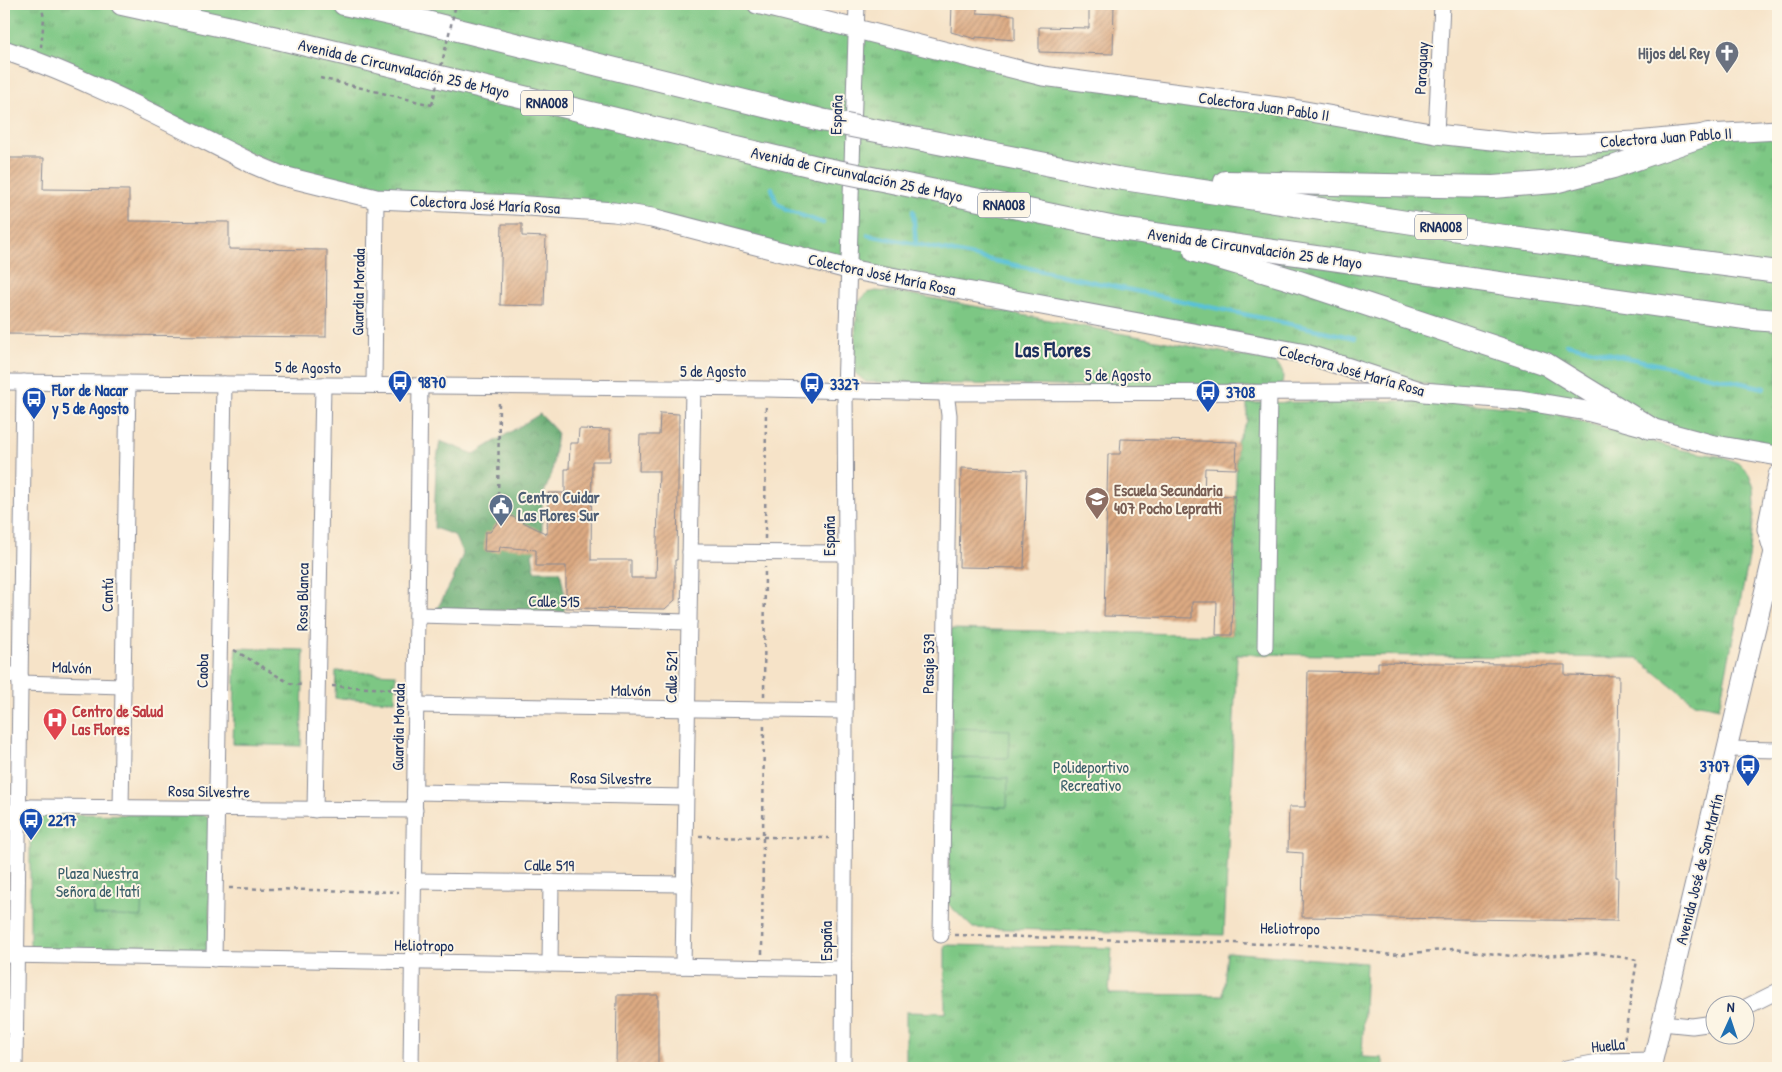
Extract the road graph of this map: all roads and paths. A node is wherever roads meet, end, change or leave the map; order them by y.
1 (41, 4) edge
2 (122, 4) edge
3 (344, 4) edge
4 (367, 4) edge
5 (456, 4) edge
6 (757, 4) edge
7 (857, 4) edge
8 (1442, 4) edge
9 (426, 22) junction
10 (857, 30) junction
11 (4, 50) edge
12 (39, 62) junction
13 (320, 78) dead end
14 (1778, 130) edge
15 (1436, 134) junction
16 (1708, 134) junction
17 (1117, 178) junction
18 (376, 199) junction
19 (1120, 229) junction
20 (848, 269) junction
21 (1772, 271) edge
22 (1778, 322) edge
23 (4, 382) edge
24 (24, 382) junction
25 (128, 383) junction
26 (224, 384) junction
27 (323, 385) junction
28 (374, 385) junction
29 (420, 386) junction
30 (693, 388) junction
31 (766, 388) junction
32 (845, 391) junction
33 (1423, 392) junction
34 (946, 393) junction
35 (1269, 393) junction
36 (499, 411) dead end
37 (1650, 428) junction
38 (1778, 456) edge
39 (1778, 475) edge
40 (498, 512) dead end
41 (690, 552) junction
42 (765, 553) junction
43 (846, 553) junction
44 (1775, 559) edge
45 (417, 615) junction
46 (689, 622) junction
47 (1265, 647) dead end
48 (4, 675) edge
49 (20, 679) junction
50 (123, 686) junction
51 (416, 705) junction
52 (688, 708) junction
53 (764, 710) junction
54 (845, 711) junction
55 (1728, 749) junction
56 (1778, 750) edge
57 (415, 792) junction
58 (686, 797) junction
59 (121, 808) junction
60 (217, 809) junction
61 (315, 810) junction
62 (415, 810) junction
63 (11, 812) edge
64 (686, 836) junction
65 (763, 837) junction
66 (844, 838) junction
67 (551, 882) junction
68 (685, 884) junction
69 (413, 886) junction
70 (215, 888) junction
71 (941, 935) joint
72 (10, 955) edge
73 (214, 959) junction
74 (412, 962) junction
75 (550, 964) junction
76 (683, 966) junction
77 (762, 968) junction
78 (844, 969) junction
79 (1778, 991) edge
80 (1754, 1003) edge
81 (1662, 1022) junction
82 (1704, 1024) edge
83 (1621, 1061) junction
84 (1652, 1064) edge
85 (15, 1068) edge
86 (411, 1068) edge
87 (843, 1068) edge
88 (1566, 1068) edge

1 - 12 path
2 - 19 highway, Avenida de Circunvalación 25 de Mayo / RNA008, bridge
3 - 9 highway, RNA008
4 - 9 highway
5 - 13 path, bridge
6 - 10 main road, Colectora Juan Pablo II
7 - 10 street, España
8 - 15 street, Paraguay
9 - 17 highway, RNA008, bridge
10 - 15 main road, Colectora Juan Pablo II
10 - 20 street, España
11 - 12 main road, Colectora José María Rosa
12 - 18 main road, Colectora José María Rosa
14 - 16 main road, Colectora Juan Pablo II
15 - 16 main road, Colectora Juan Pablo II
16 - 17 highway
17 - 21 highway, RNA008
18 - 20 main road, Colectora José María Rosa
18 - 28 street, Guardia Morada
19 - 22 highway, Avenida de Circunvalación 25 de Mayo / RNA008
19 - 37 highway
20 - 32 street, España
20 - 33 main road, Colectora José María Rosa
23 - 24 street, 5 de Agosto
24 - 25 street, 5 de Agosto
24 - 49 street
25 - 26 street, 5 de Agosto
25 - 50 street, Cantú
26 - 27 street, 5 de Agosto
26 - 60 street, Caoba
27 - 28 street, 5 de Agosto
27 - 61 street, Rosa Blanca
28 - 29 street, 5 de Agosto
29 - 30 street, 5 de Agosto
29 - 45 street, Guardia Morada
30 - 31 street, 5 de Agosto
30 - 41 street, Calle 521
31 - 32 street, 5 de Agosto
31 - 42 path
32 - 34 street, 5 de Agosto
32 - 43 street, España
33 - 35 street, 5 de Agosto
33 - 37 main road, Colectora José María Rosa
34 - 35 street, 5 de Agosto
34 - 71 street, Pasaje 539
35 - 47 street
36 - 40 path
37 - 38 main road, Colectora José María Rosa
39 - 44 main road, Avenida José de San Martín
41 - 42 street
41 - 46 street, Calle 521
42 - 43 street
42 - 53 path
43 - 54 street, España
44 - 55 main road, Avenida José de San Martín
45 - 46 street, Calle 515
45 - 51 street, Guardia Morada
46 - 52 street, Calle 521
48 - 49 street, Malvón
49 - 50 street, Malvón
49 - 63 street
50 - 59 street, Cantú
51 - 52 street, Malvón
51 - 57 street, Guardia Morada
52 - 53 street, Malvón
52 - 58 street, Calle 521
53 - 54 street, Malvón
53 - 65 path
54 - 66 street, España
55 - 56 street
55 - 81 main road, Avenida José de San Martín
57 - 58 street, Rosa Silvestre
57 - 62 street, Guardia Morada
58 - 64 street, Calle 521
59 - 60 street, Rosa Silvestre
59 - 63 street, Rosa Silvestre
60 - 61 street, Rosa Silvestre
60 - 70 street, Caoba
61 - 62 street, Rosa Silvestre
62 - 69 street, Guardia Morada
63 - 72 street
64 - 65 path
64 - 68 street, Calle 521
65 - 66 path
65 - 77 path
66 - 78 street, España
67 - 68 street, Calle 519
67 - 69 street, Calle 519
67 - 75 street
68 - 76 street, Calle 521
69 - 70 path
69 - 74 street, Guardia Morada
70 - 73 street, Caoba
71 - 83 path, Heliotropo
72 - 73 street, Heliotropo
72 - 85 street
73 - 74 street, Heliotropo
74 - 75 street, Heliotropo
74 - 86 street, Guardia Morada
75 - 76 street, Heliotropo
76 - 77 street, Heliotropo
77 - 78 street, Heliotropo
78 - 87 street, España
79 - 80 street
81 - 82 street
81 - 84 main road, Avenida José de San Martín
83 - 84 street, Huella
83 - 88 street, Huella

